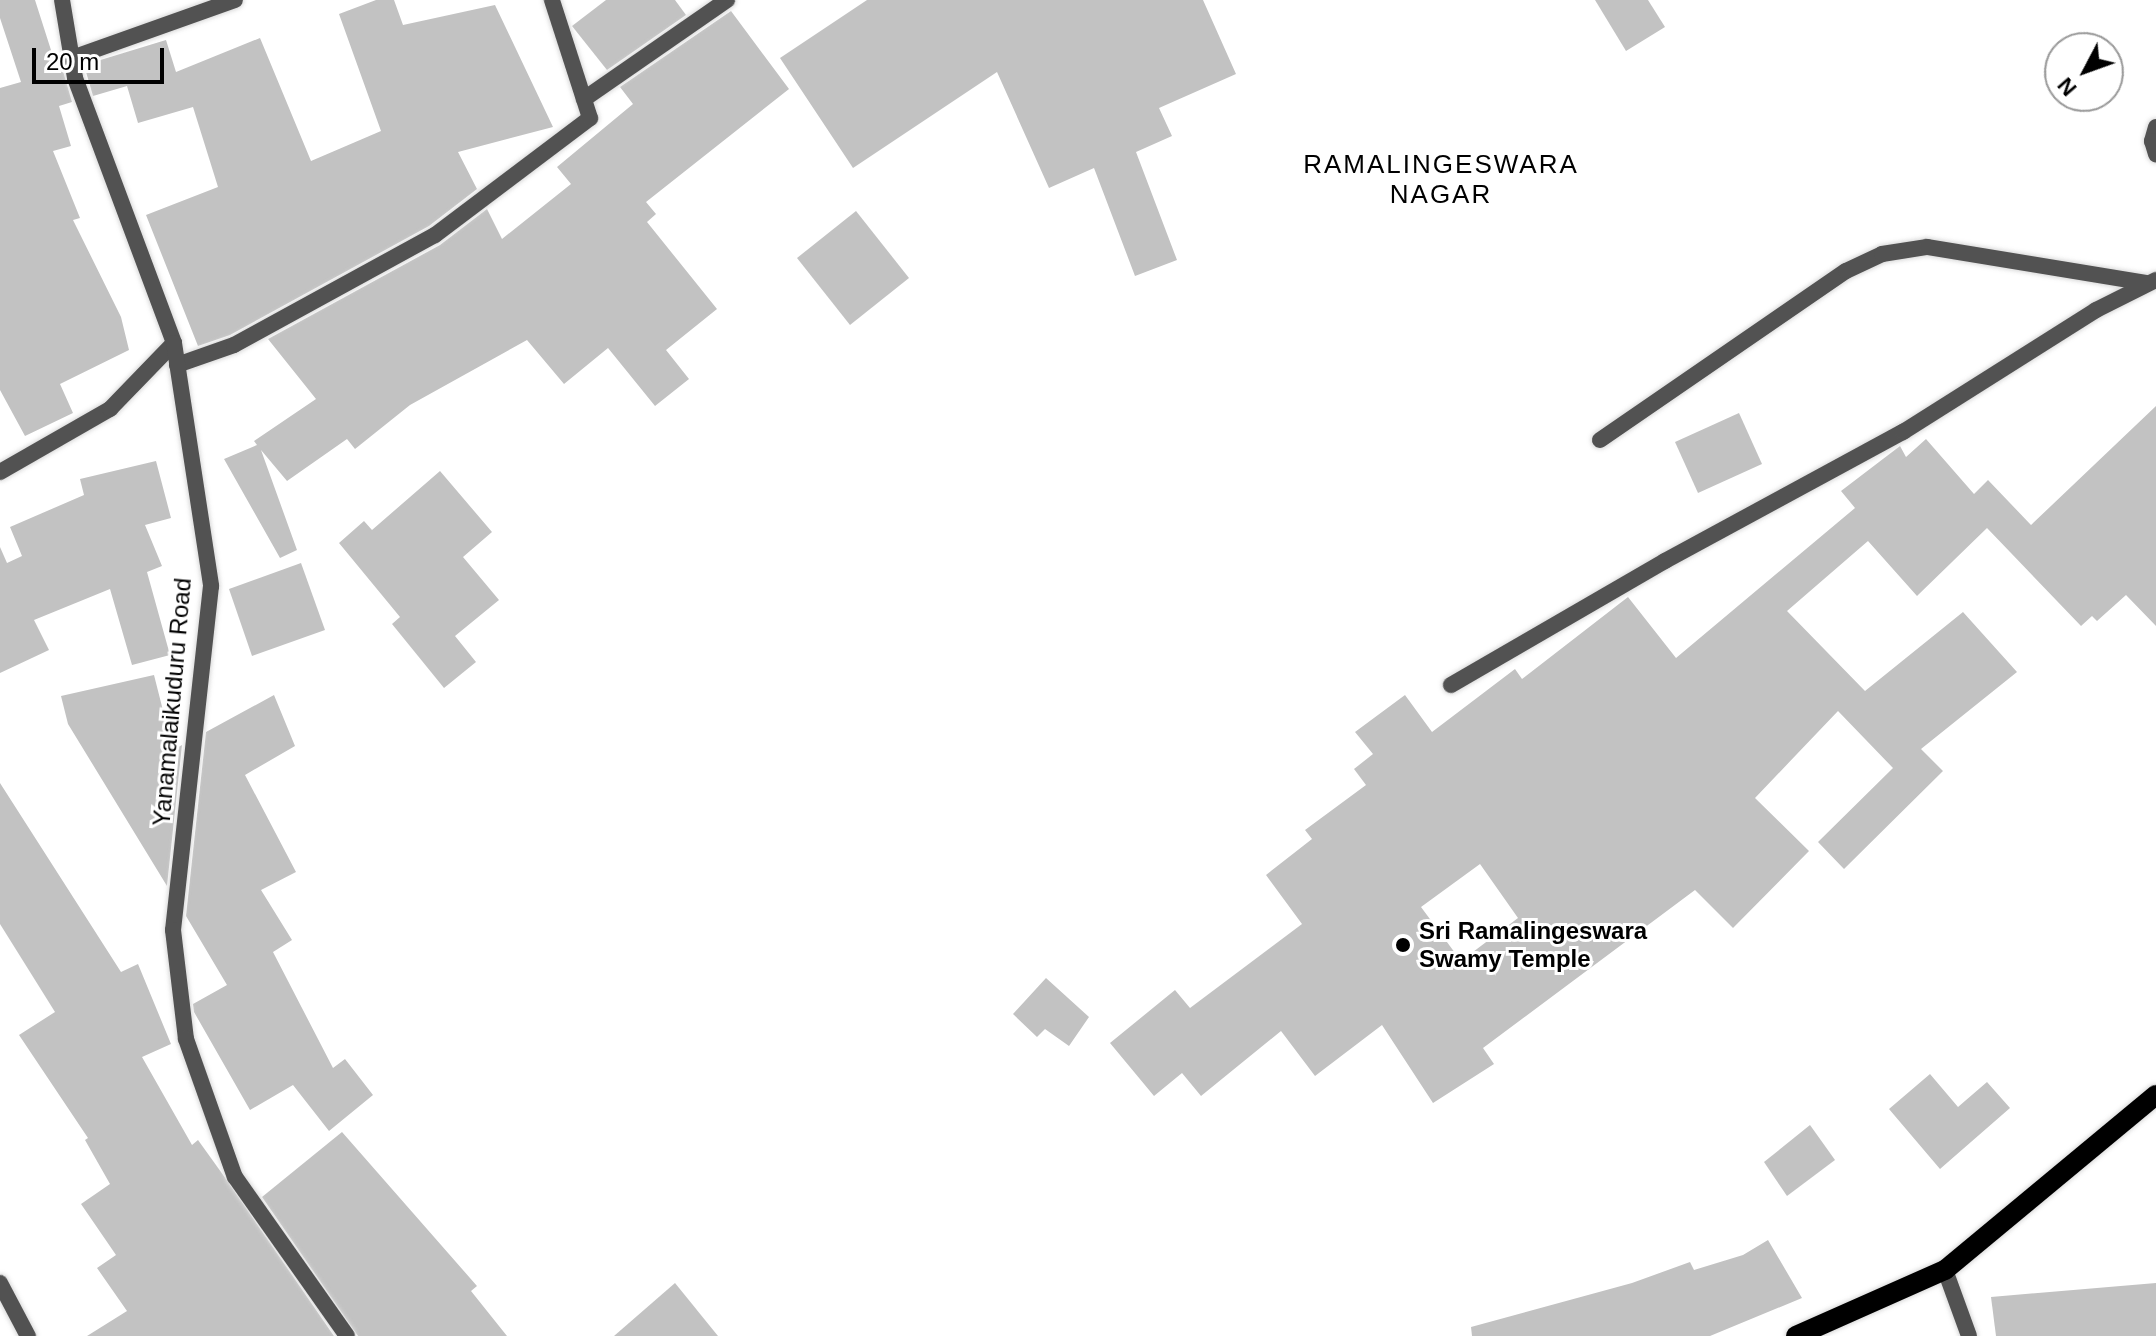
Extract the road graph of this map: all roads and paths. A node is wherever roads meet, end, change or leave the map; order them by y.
1 (62, 0) edge
2 (235, 0) edge
3 (552, 0) edge
4 (727, 0) edge
5 (72, 58) junction
6 (584, 99) junction
7 (2156, 127) edge
8 (2156, 154) edge
9 (2152, 282) edge
10 (174, 343) junction
11 (177, 365) junction
12 (1600, 440) dead end
13 (0, 472) edge
14 (1451, 685) dead end
15 (2156, 1095) edge
16 (1945, 1270) junction
17 (0, 1283) edge
18 (28, 1336) edge
19 (347, 1336) edge
20 (1796, 1336) edge
21 (1969, 1336) edge

1 - 5 street, Yanamalaikuduru Road
2 - 5 street
3 - 6 street
4 - 6 street
5 - 10 street, Yanamalaikuduru Road
6 - 11 street
7 - 8 street
9 - 12 street
9 - 14 street
10 - 11 street, Yanamalaikuduru Road
10 - 13 street
11 - 19 street, Yanamalaikuduru Road
15 - 16 main road
16 - 20 main road
16 - 21 street
17 - 18 street

